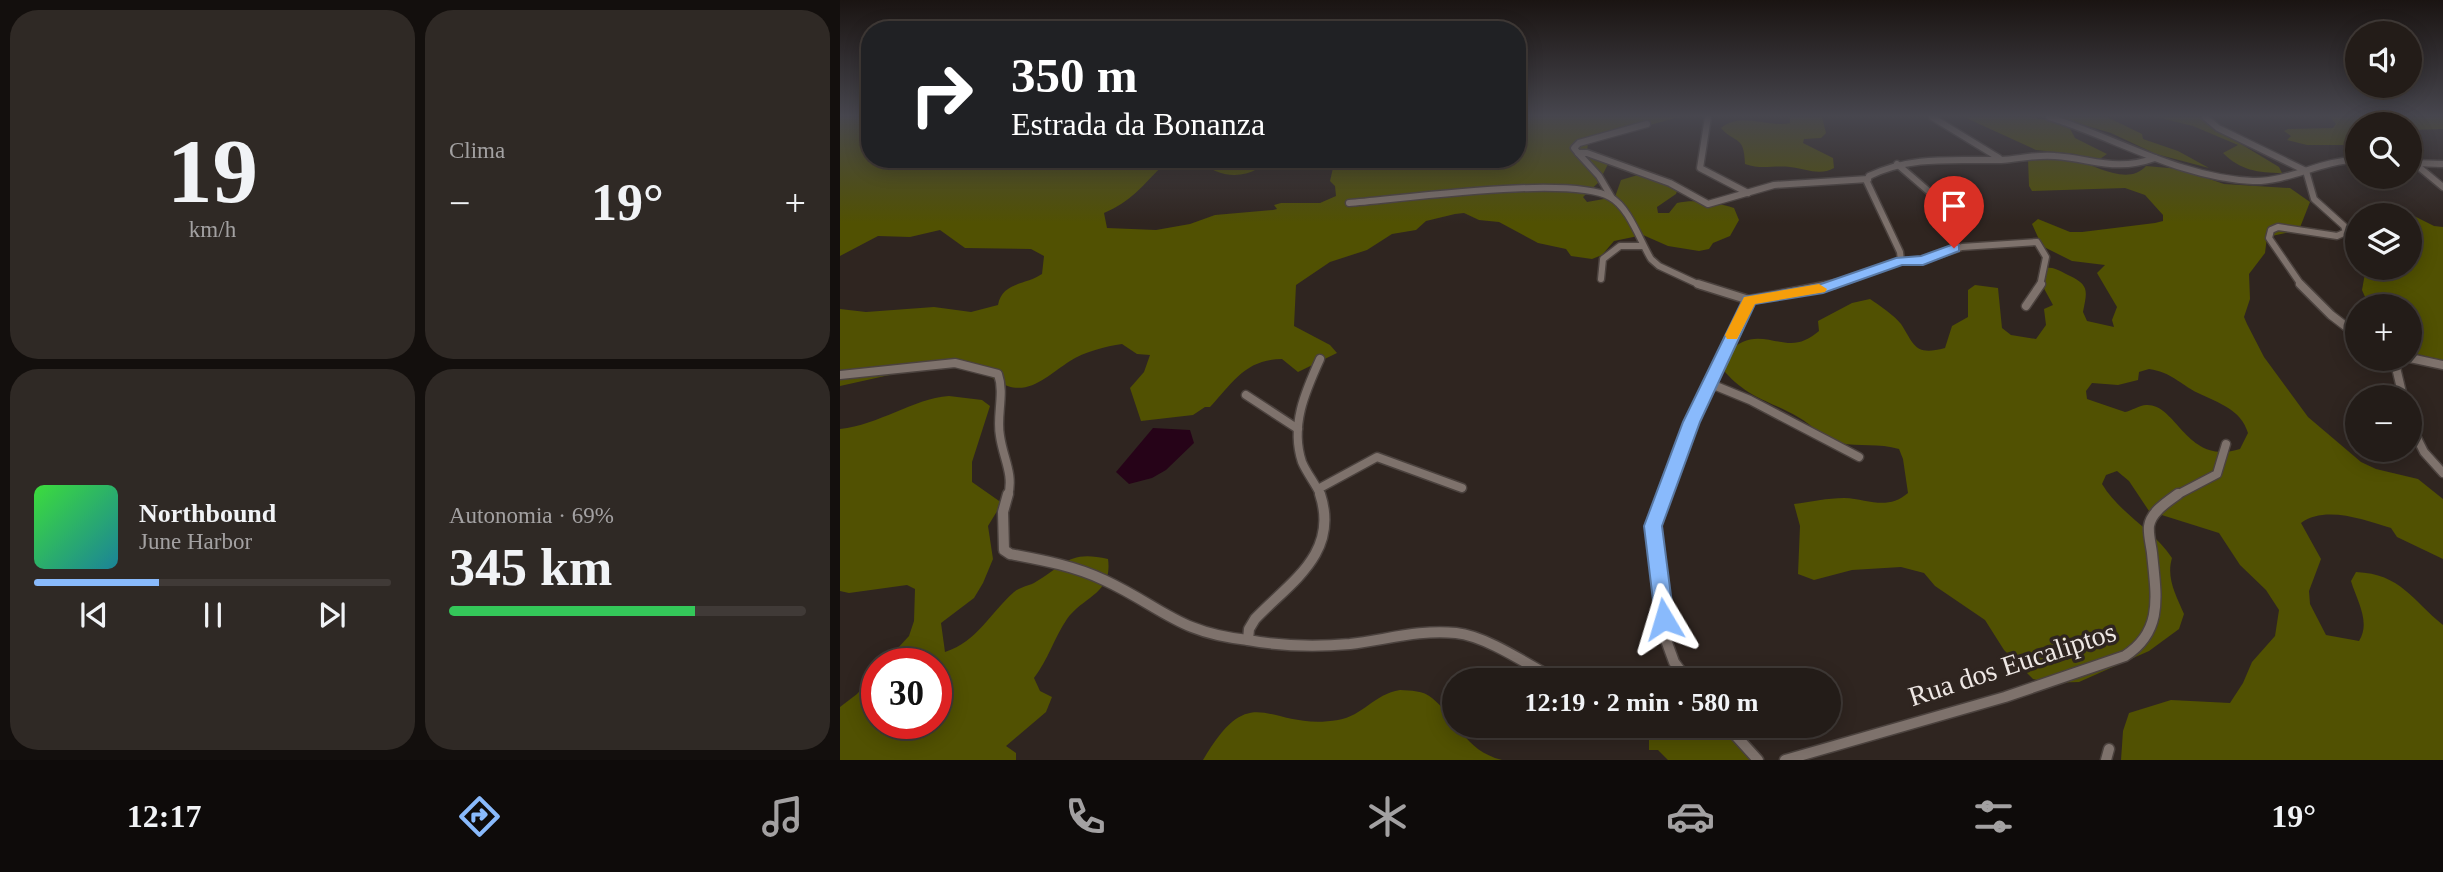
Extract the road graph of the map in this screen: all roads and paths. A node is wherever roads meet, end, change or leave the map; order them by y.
1 (1702, 152) edge
2 (1989, 152) edge
3 (2142, 152) edge
4 (2268, 152) edge
5 (1578, 153) joint
6 (2155, 158) junction
7 (2001, 160) junction
8 (2345, 160) edge
9 (2422, 163) edge
10 (1897, 164) junction
11 (2443, 164) edge
12 (2306, 171) junction
13 (2422, 171) edge
14 (1867, 179) junction
15 (2443, 187) edge
16 (1748, 192) junction
17 (1612, 198) junction
18 (1349, 203) dead end
19 (1948, 208) dead end
20 (1643, 246) junction
21 (1901, 261) junction
22 (1601, 279) dead end
23 (1749, 300) junction
24 (2026, 306) dead end
25 (2345, 326) edge
26 (1320, 359) dead end
27 (2422, 361) edge
28 (2443, 365) edge
29 (840, 375) edge
30 (1711, 384) junction
31 (1246, 395) dead end
32 (1298, 429) junction
33 (2226, 444) dead end
34 (2422, 448) edge
35 (1859, 457) dead end
36 (2443, 473) edge
37 (1462, 488) dead end
38 (1318, 489) junction
39 (1248, 640) junction
40 (1533, 668) edge
41 (1680, 668) edge
42 (1738, 738) edge
43 (1758, 760) edge
44 (1785, 760) edge

1 - 16 street
2 - 7 street
3 - 6 street
4 - 12 street
5 - 16 street
5 - 17 street
6 - 7 street
6 - 12 street
7 - 10 street
8 - 12 street
9 - 11 street
10 - 14 street
10 - 19 street
12 - 25 street
13 - 15 street
14 - 16 street
14 - 21 street
17 - 18 street
17 - 20 street
20 - 22 street
20 - 23 street
21 - 23 street
21 - 24 street
23 - 30 street
26 - 32 street
27 - 28 street
29 - 39 street
30 - 35 street
30 - 41 street
31 - 32 street
32 - 38 street
33 - 44 street, Rua dos Eucaliptos
34 - 36 street
37 - 38 street
38 - 39 street
39 - 40 street
42 - 43 street

